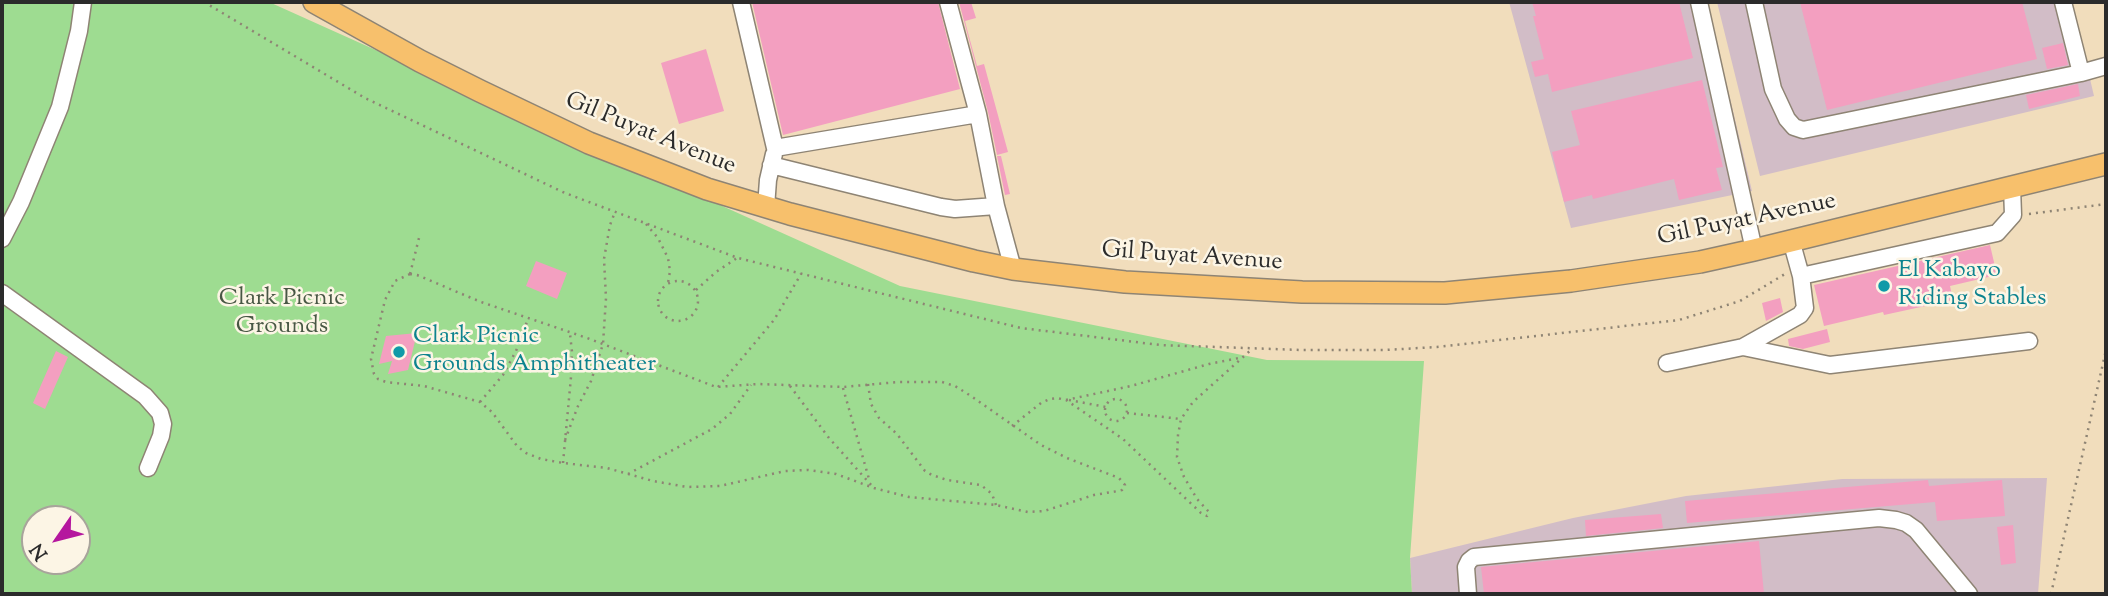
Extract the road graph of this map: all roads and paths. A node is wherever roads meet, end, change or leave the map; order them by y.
1 (82, 2) edge
2 (204, 2) edge
3 (314, 2) edge
4 (741, 2) edge
5 (948, 2) edge
6 (1699, 2) edge
7 (1754, 2) edge
8 (2063, 2) edge
9 (2106, 66) edge
10 (2081, 73) junction
11 (978, 114) junction
12 (773, 157) junction
13 (2106, 164) edge
14 (2012, 187) junction
15 (996, 206) junction
16 (766, 207) junction
17 (615, 212) junction
18 (646, 223) junction
19 (420, 234) dead end
20 (2, 239) edge
21 (1791, 240) junction
22 (1754, 250) junction
23 (738, 258) junction
24 (1013, 269) junction
25 (1800, 272) junction
26 (410, 274) junction
27 (801, 274) junction
28 (668, 283) junction
29 (696, 290) junction
30 (2, 293) edge
31 (528, 319) junction
32 (570, 332) junction
33 (2029, 341) dead end
34 (603, 344) junction
35 (1743, 347) junction
36 (1253, 348) junction
37 (2106, 350) edge
38 (1241, 358) junction
39 (1667, 363) dead end
40 (868, 384) junction
41 (751, 385) junction
42 (790, 386) junction
43 (717, 387) junction
44 (843, 387) junction
45 (1066, 400) junction
46 (480, 402) junction
47 (1105, 407) junction
48 (1127, 412) junction
49 (1181, 419) junction
50 (1012, 426) junction
51 (565, 440) junction
52 (563, 463) junction
53 (148, 468) dead end
54 (628, 474) junction
55 (870, 483) junction
56 (874, 488) junction
57 (996, 505) junction
58 (1468, 594) edge
59 (1969, 594) edge
60 (2051, 594) edge

1 - 20 lane
2 - 17 path
3 - 16 main road, Gil Puyat Avenue
4 - 12 lane
5 - 11 lane
6 - 22 lane
7 - 10 lane
8 - 10 lane
9 - 10 lane
11 - 12 lane
11 - 15 lane
12 - 15 lane
12 - 16 lane
13 - 14 main road, Gil Puyat Avenue
14 - 21 main road, Gil Puyat Avenue
14 - 25 lane
15 - 24 lane
16 - 24 main road, Gil Puyat Avenue
17 - 18 path
17 - 34 path
18 - 23 path
18 - 28 path
19 - 26 path
21 - 22 main road, Gil Puyat Avenue
21 - 25 lane
22 - 24 main road, Gil Puyat Avenue
23 - 27 path
23 - 29 path
25 - 35 lane
25 - 36 path
26 - 31 path
26 - 46 path
27 - 36 path
27 - 43 path
28 - 29 path
28 - 29 path
30 - 53 lane
31 - 32 path
31 - 46 path
32 - 34 path
32 - 51 path
33 - 35 lane
34 - 43 path
34 - 51 path
35 - 39 lane
36 - 38 path
37 - 60 path
38 - 45 path
38 - 49 path
40 - 44 path
40 - 50 path
40 - 57 path
41 - 42 path
41 - 43 path
41 - 54 path
42 - 44 path
42 - 55 path
44 - 55 path
45 - 47 path
45 - 49 path
45 - 50 path
46 - 52 path
47 - 48 path
47 - 48 path
48 - 49 path
50 - 57 path
51 - 52 path
52 - 54 path
54 - 56 path
55 - 56 path
56 - 57 path
58 - 59 lane

